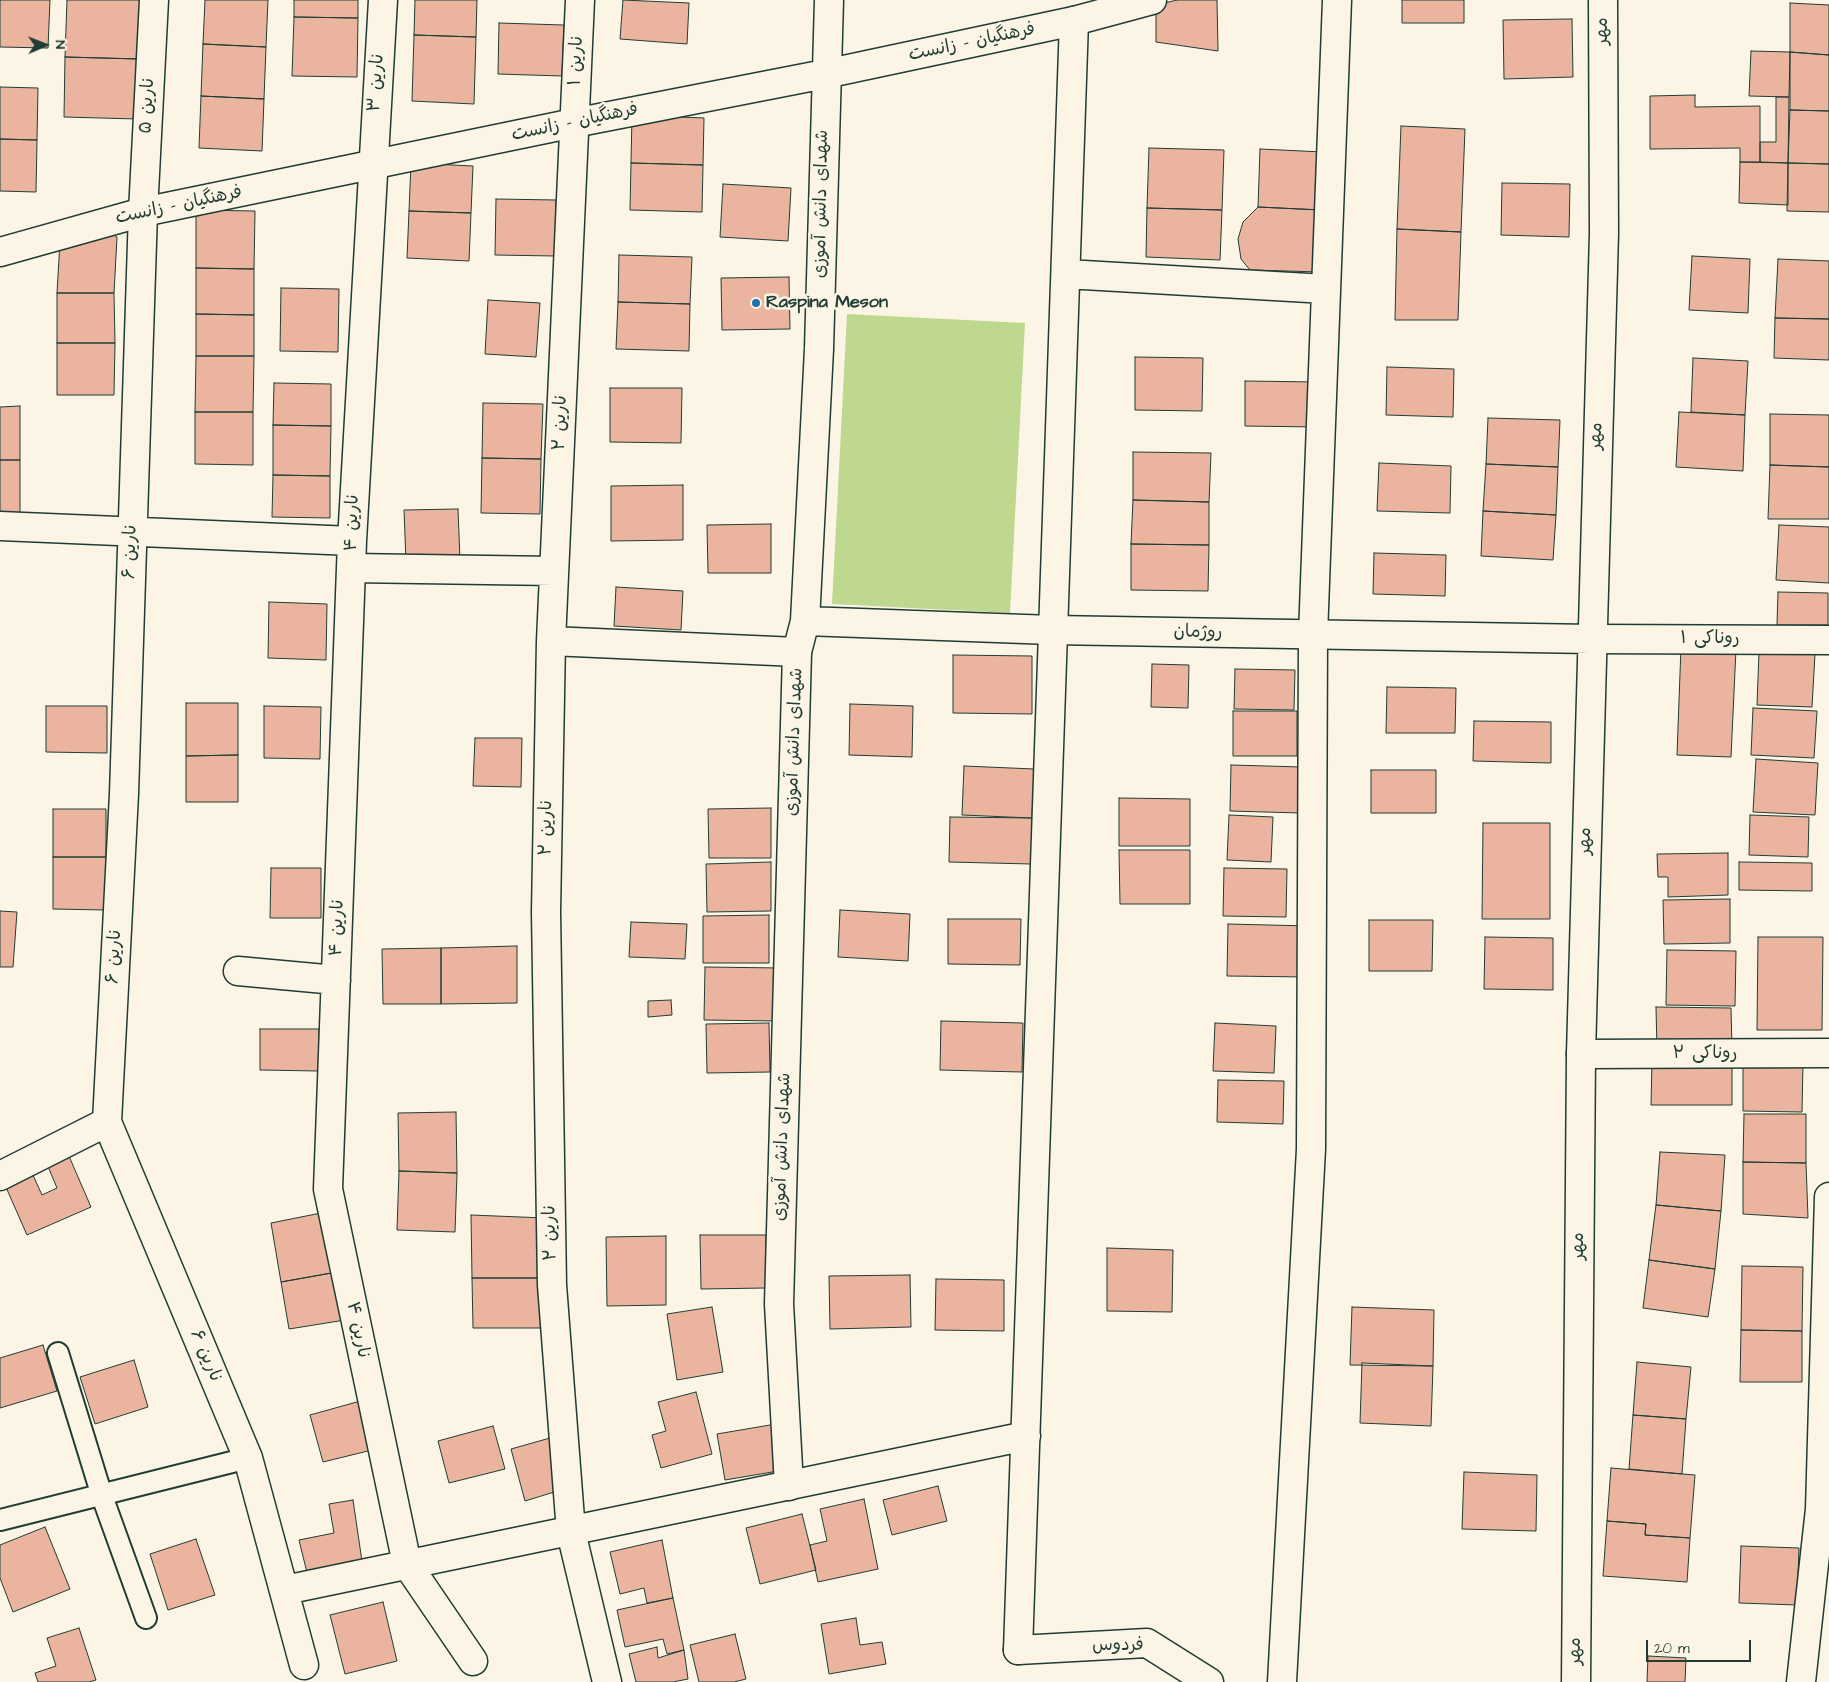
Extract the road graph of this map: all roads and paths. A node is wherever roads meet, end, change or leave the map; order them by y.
1 (154, 0) edge
2 (383, 0) edge
3 (580, 0) edge
4 (829, 0) edge
5 (1152, 0) edge
6 (1337, 0) edge
7 (1603, 0) edge
8 (1106, 5) edge
9 (1074, 21) junction
10 (825, 74) junction
11 (574, 123) junction
12 (372, 166) junction
13 (142, 212) junction
14 (0, 252) edge
15 (1066, 274) junction
16 (1326, 289) junction
17 (0, 526) edge
18 (131, 531) junction
19 (352, 541) junction
20 (351, 568) junction
21 (554, 571) junction
22 (805, 621) junction
23 (1052, 630) junction
24 (1313, 635) junction
25 (1591, 639) junction
26 (1829, 640) edge
27 (551, 641) junction
28 (797, 652) junction
29 (238, 971) dead end
30 (336, 980) junction
31 (1829, 1053) edge
32 (1581, 1054) junction
33 (107, 1122) junction
34 (0, 1176) edge
35 (1829, 1197) edge
36 (58, 1352) dead end
37 (1026, 1436) junction
38 (248, 1458) junction
39 (789, 1486) junction
40 (102, 1496) junction
41 (1824, 1510) edge
42 (0, 1520) edge
43 (571, 1532) junction
44 (406, 1564) junction
45 (285, 1590) junction
46 (146, 1618) dead end
47 (473, 1662) dead end
48 (304, 1665) dead end
49 (607, 1682) edge
50 (1209, 1682) edge
51 (1282, 1682) edge
52 (1576, 1682) edge
53 (1801, 1682) edge

1 - 13 street, نارین ۵
2 - 12 street, نارین ۳
3 - 11 street, نارین ۱
4 - 10 street, شهدای دانش آموزی
5 - 8 street, فرهنگیان - زانست
6 - 16 street
7 - 25 street, مهر
8 - 9 street, فرهنگیان - زانست
9 - 10 street, فرهنگیان - زانست
9 - 15 street
10 - 11 street, فرهنگیان - زانست
10 - 22 street, شهدای دانش آموزی
11 - 12 street, فرهنگیان - زانست
11 - 21 street, نارین ۲
12 - 13 street, فرهنگیان - زانست
12 - 19 street, نارین ۴
13 - 14 street, فرهنگیان - زانست
13 - 18 street, نارین ۶
15 - 16 street
15 - 23 street
16 - 24 street
17 - 18 street
18 - 19 street
18 - 33 street, نارین ۶
19 - 20 street, نارین ۴
20 - 21 street
20 - 30 street, نارین ۴
21 - 27 street, نارین ۲
22 - 23 street, روژمان
22 - 28 street, شهدای دانش آموزی
23 - 24 street, روژمان
23 - 37 street
24 - 25 street, روژمان
24 - 51 street
25 - 26 street, روناکی ۱
25 - 32 street, مهر
27 - 28 street
27 - 43 street, نارین ۲
28 - 39 street, شهدای دانش آموزی
29 - 30 street
30 - 44 street, نارین ۴
31 - 32 street, روناکی ۲
32 - 52 street, مهر
33 - 34 street
33 - 38 street, نارین ۶
35 - 41 street
36 - 40 lane
37 - 39 street
37 - 50 street, فردوس
38 - 40 lane
38 - 45 street, نارین ۶
39 - 43 street
40 - 42 lane
40 - 46 lane
41 - 53 street
43 - 44 street
43 - 49 street, نارین ۲
44 - 45 street
44 - 47 street, نارین ۴
45 - 48 street, نارین ۶

